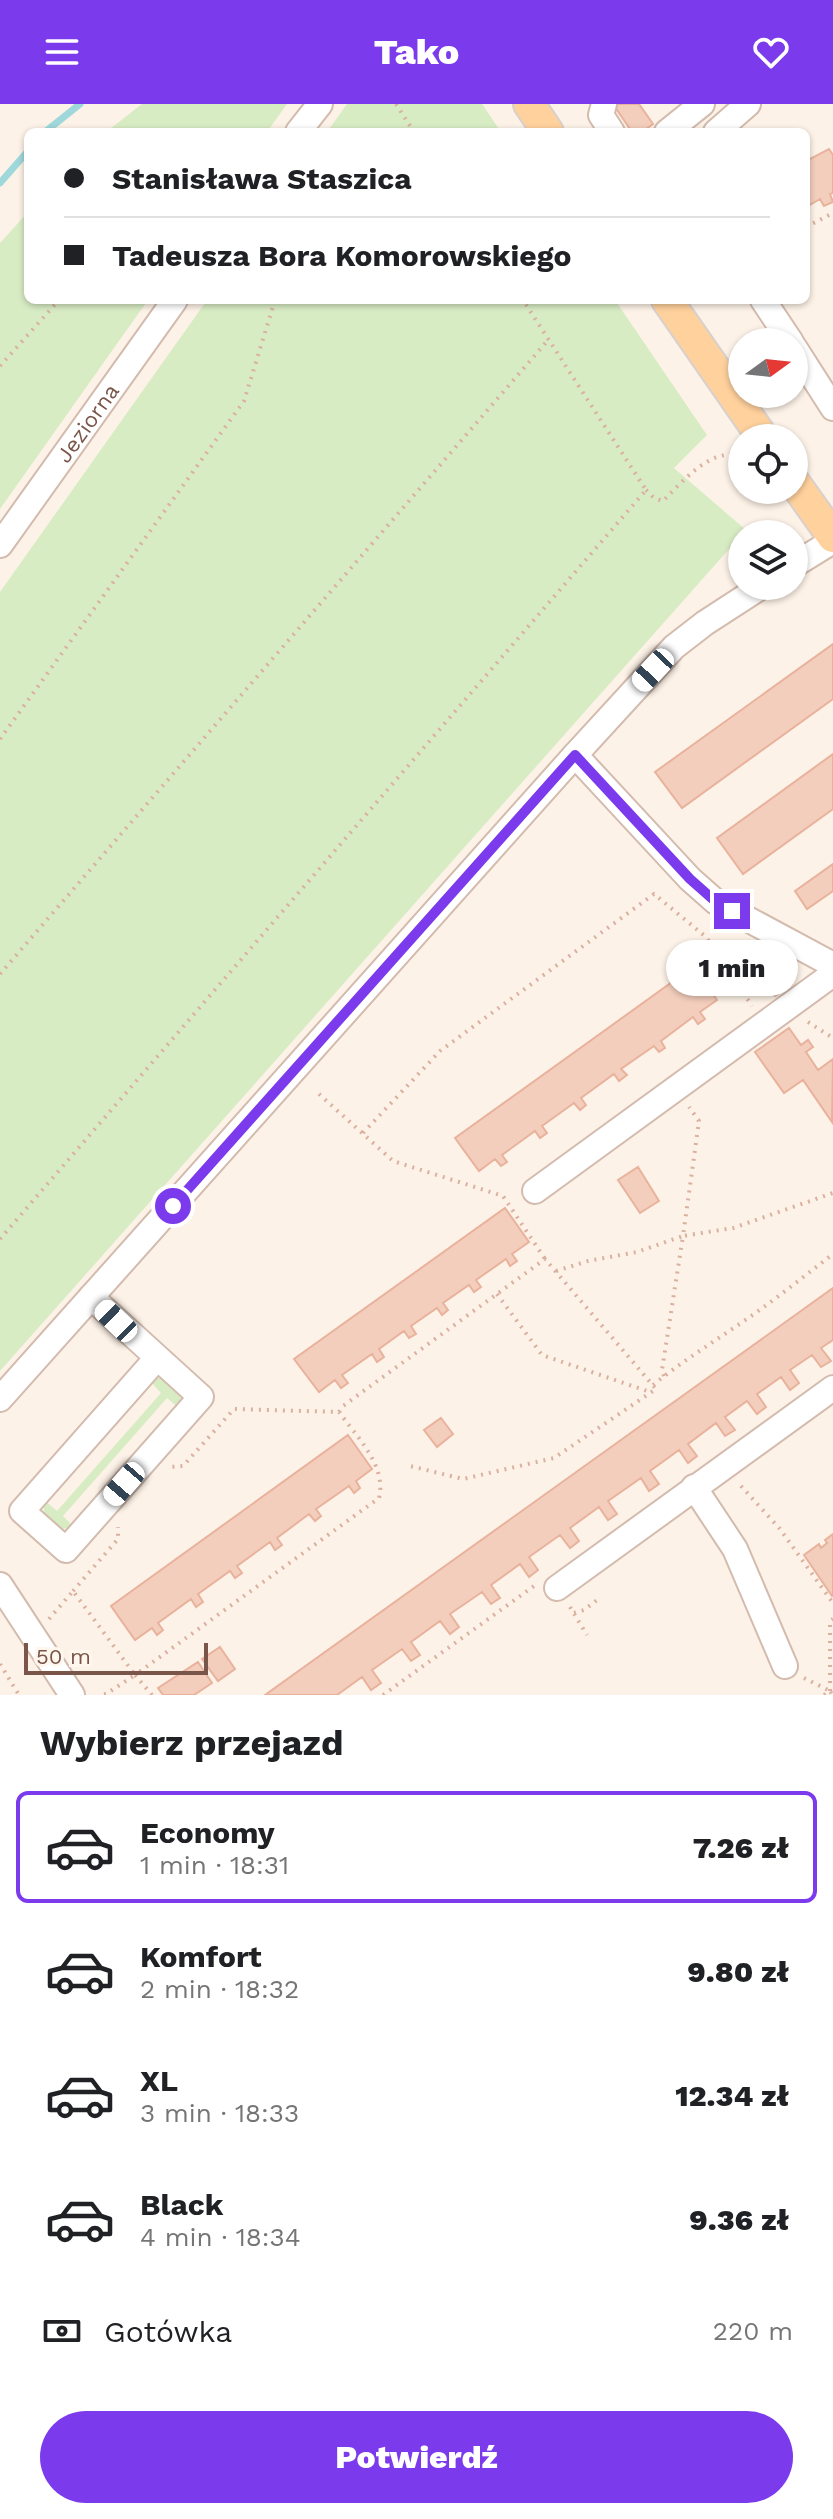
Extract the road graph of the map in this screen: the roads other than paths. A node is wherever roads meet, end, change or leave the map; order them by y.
1 (320, 104) edge
2 (529, 104) edge
3 (604, 104) edge
4 (702, 104) edge
5 (748, 104) edge
6 (720, 119) edge
7 (301, 128) edge
8 (545, 128) edge
9 (609, 128) edge
10 (672, 128) edge
11 (172, 304) edge
12 (670, 304) edge
13 (766, 304) edge
14 (781, 328) edge
15 (808, 369) edge
16 (833, 408) edge
17 (753, 424) edge
18 (808, 502) edge
19 (833, 539) edge
20 (0, 545) edge
21 (808, 556) edge
22 (740, 600) edge
23 (575, 755) junction
24 (833, 965) edge
25 (833, 974) edge
26 (535, 1191) dead end
27 (91, 1297) junction
28 (157, 1358) junction
29 (833, 1388) edge
30 (0, 1399) edge
31 (694, 1487) junction
32 (0, 1585) edge
33 (557, 1588) dead end
34 (785, 1666) dead end
35 (72, 1695) edge

1 - 7 street
2 - 8 main road
3 - 9 street
4 - 10 street
5 - 6 street
11 - 20 street, Jeziorna
12 - 17 main road
13 - 14 street
15 - 16 street
18 - 19 main road
19 - 21 street
22 - 23 street
23 - 24 street
23 - 27 street
25 - 26 street
27 - 28 street
27 - 30 street
28 - 28 street
29 - 31 street
31 - 33 street
31 - 34 street
32 - 35 street

